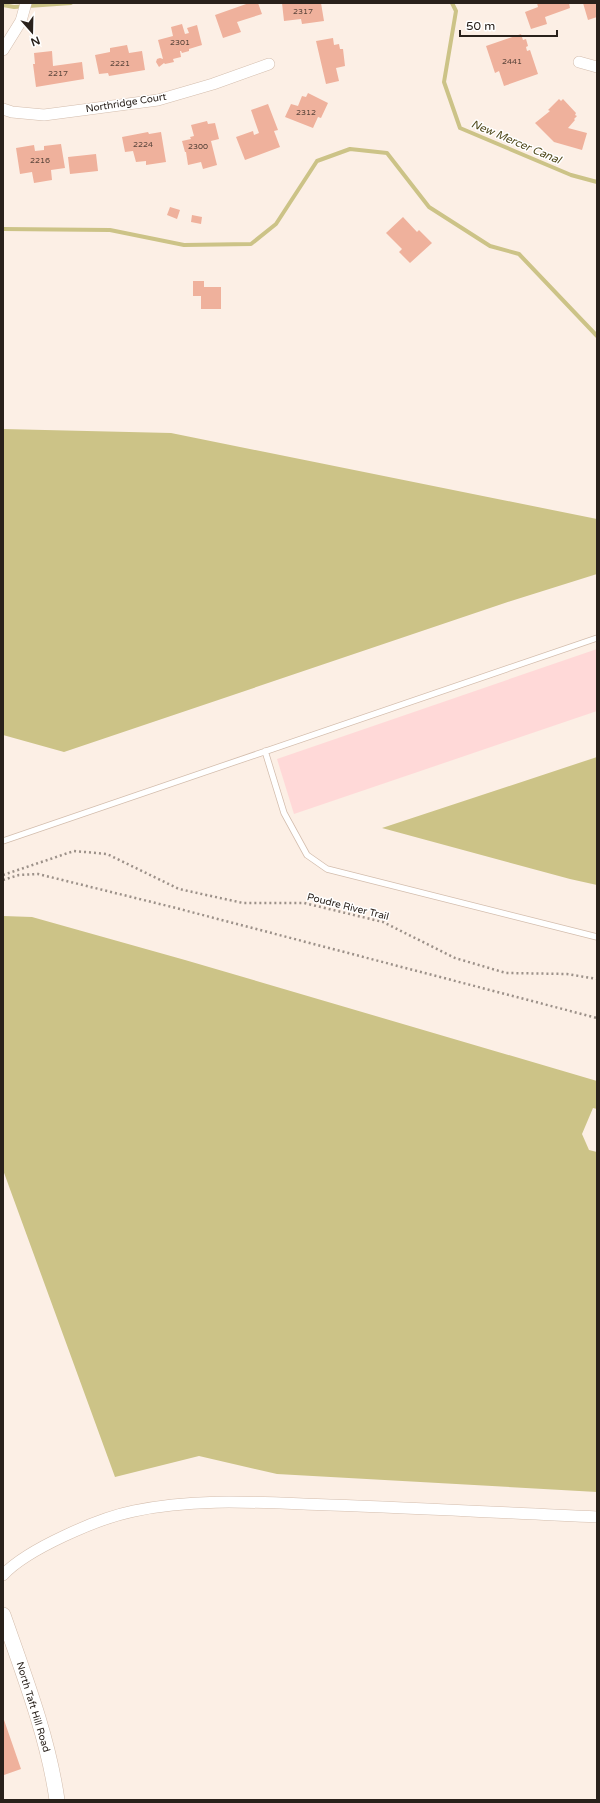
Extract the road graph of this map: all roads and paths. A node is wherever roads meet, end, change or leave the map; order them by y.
1 (26, 3) edge
2 (3, 50) edge
3 (579, 62) dead end
4 (269, 64) dead end
5 (597, 66) edge
6 (3, 109) edge
7 (597, 638) edge
8 (265, 751) junction
9 (3, 841) edge
10 (3, 875) edge
11 (3, 880) edge
12 (597, 937) edge
13 (597, 979) edge
14 (597, 1018) edge
15 (597, 1517) edge
16 (3, 1575) edge
17 (3, 1615) edge
18 (57, 1800) edge

1 - 2 street
3 - 5 street
4 - 6 street, Northridge Court
7 - 8 lane
8 - 9 lane
8 - 12 lane
10 - 13 path, Poudre River Trail
11 - 14 path
15 - 16 street
17 - 18 main road, North Taft Hill Road

